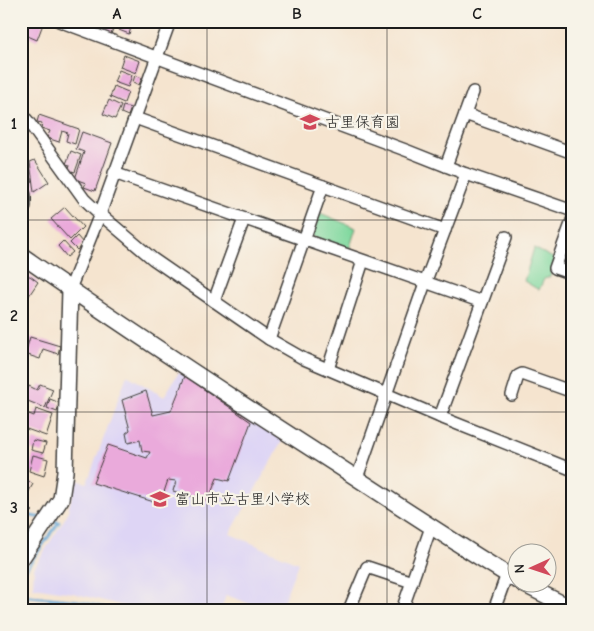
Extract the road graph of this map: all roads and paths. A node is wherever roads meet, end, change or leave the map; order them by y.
1 (58, 21) edge
2 (170, 21) edge
3 (550, 21) edge
4 (573, 30) edge
5 (157, 58) junction
6 (473, 92) dead end
7 (465, 114) junction
8 (21, 118) edge
9 (135, 118) junction
10 (573, 153) edge
11 (446, 166) junction
12 (114, 173) junction
13 (466, 174) junction
14 (323, 186) junction
15 (21, 196) edge
16 (21, 205) edge
17 (573, 211) edge
18 (100, 214) junction
19 (573, 218) edge
20 (244, 219) junction
21 (445, 230) junction
22 (506, 238) dead end
23 (304, 240) junction
24 (21, 255) edge
25 (364, 261) junction
26 (573, 274) edge
27 (425, 283) junction
28 (70, 289) junction
29 (214, 301) junction
30 (482, 302) junction
31 (269, 339) junction
32 (328, 368) junction
33 (573, 392) edge
34 (386, 393) junction
35 (512, 395) dead end
36 (440, 417) junction
37 (573, 470) edge
38 (357, 478) junction
39 (431, 527) junction
40 (21, 559) edge
41 (506, 573) edge
42 (412, 582) junction
43 (506, 588) edge
44 (542, 594) edge
45 (573, 609) edge
46 (349, 610) edge
47 (402, 610) edge
48 (494, 610) edge

1 - 5 street
2 - 5 street
3 - 4 path
5 - 9 street
5 - 11 street
6 - 7 street
7 - 10 street
7 - 11 street
8 - 18 street
9 - 12 street
9 - 14 street
11 - 13 street
12 - 18 street
12 - 20 street
13 - 17 street
13 - 21 street
14 - 21 street
14 - 23 street
15 - 16 highway
18 - 28 street
18 - 29 street
19 - 26 street
20 - 23 street
20 - 29 street
21 - 27 street
22 - 30 street
23 - 25 street
23 - 31 street
24 - 28 street
25 - 27 street
25 - 32 street
27 - 30 street
27 - 34 street
28 - 38 street
28 - 40 street
29 - 31 street
30 - 36 street
31 - 32 street
32 - 34 street
33 - 35 street
34 - 36 street
34 - 38 street
36 - 37 street
38 - 39 street
39 - 41 street
39 - 42 street
42 - 46 street
42 - 47 street
43 - 48 street
44 - 45 street

